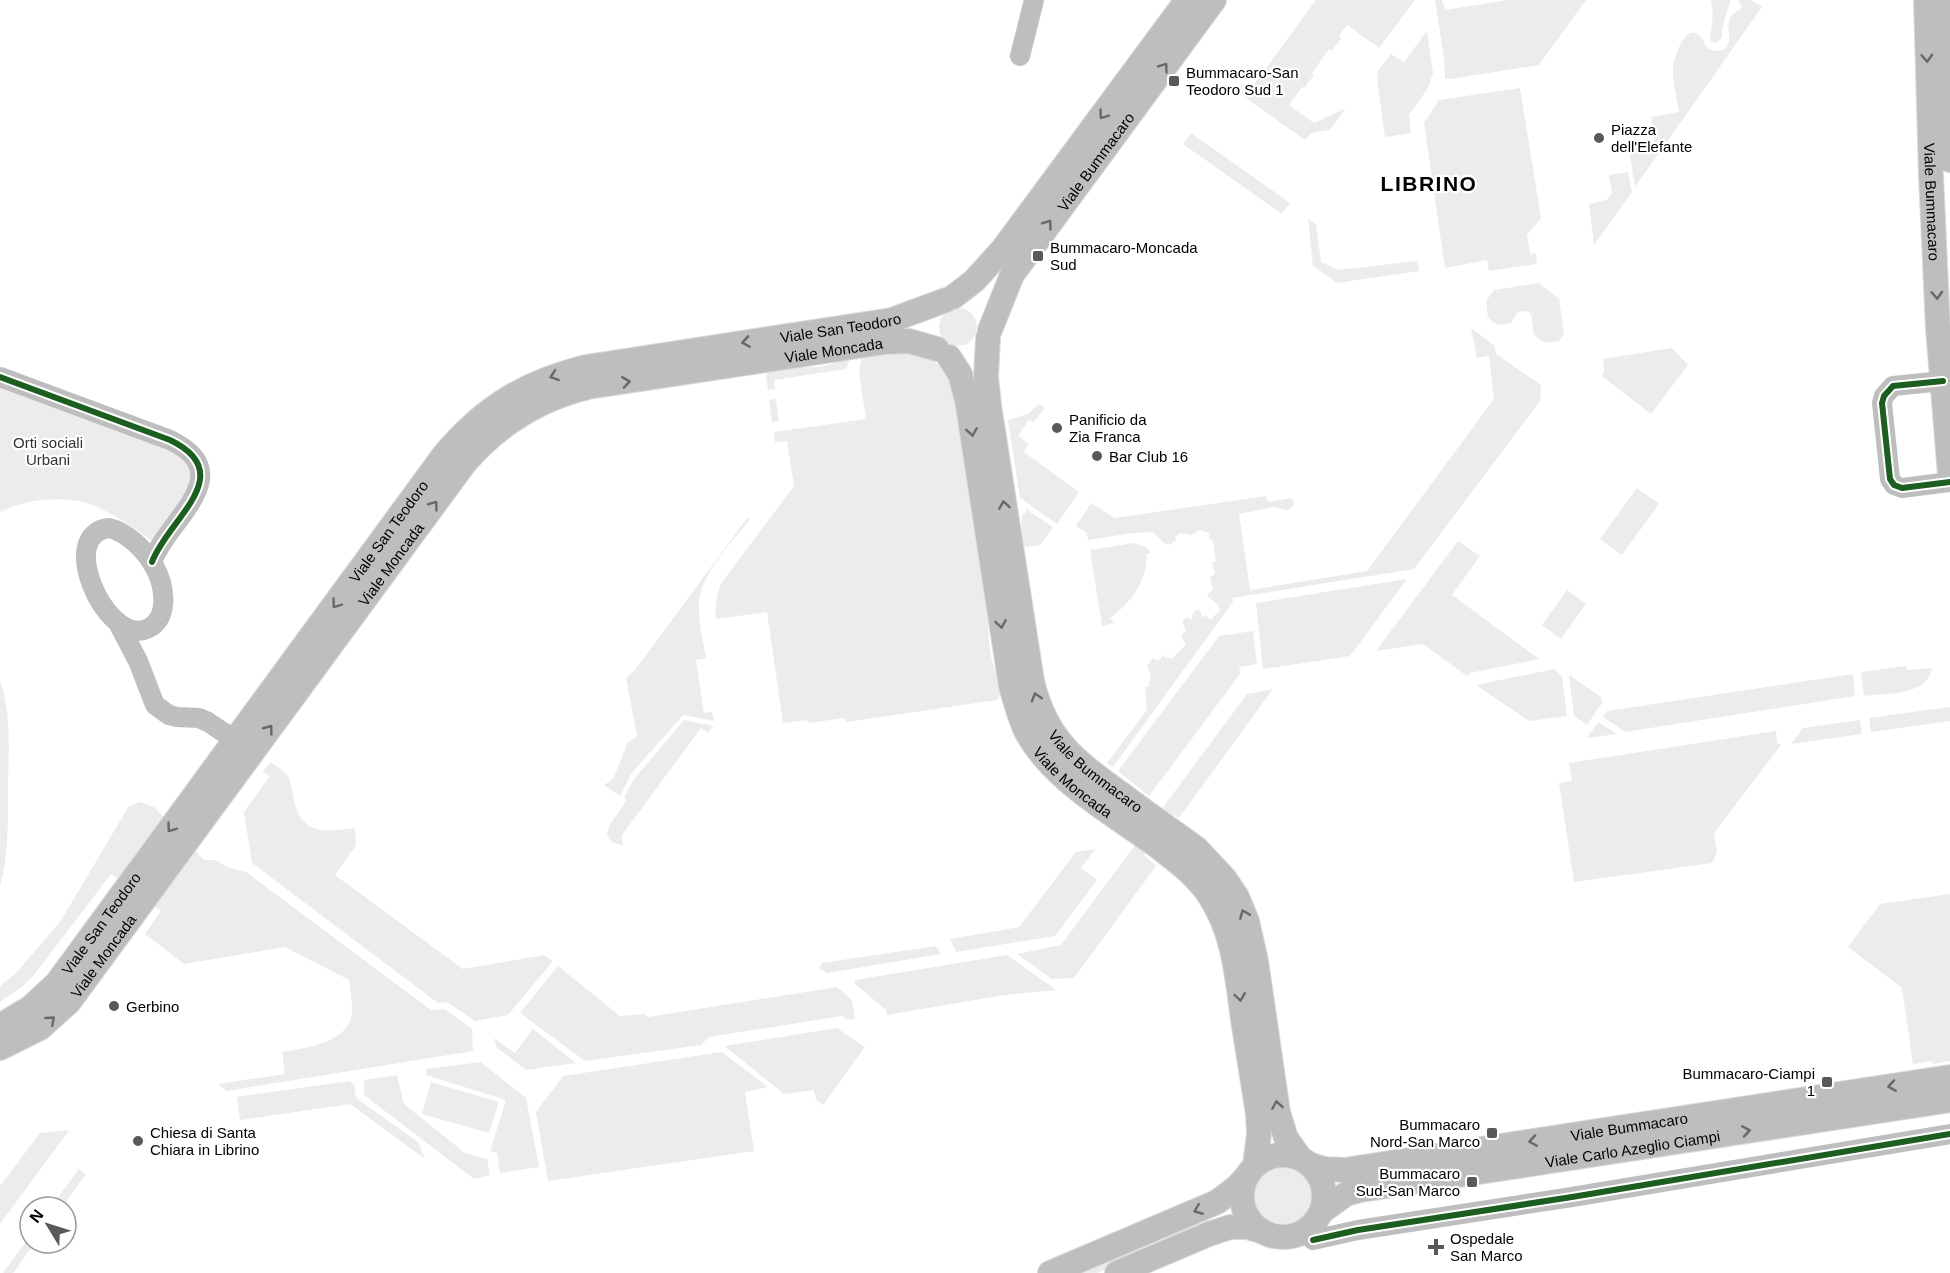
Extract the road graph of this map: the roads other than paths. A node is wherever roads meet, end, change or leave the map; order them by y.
1 (1034, 0) edge
2 (1187, 0) edge
3 (1214, 0) edge
4 (1926, 0) edge
5 (1945, 0) edge
6 (1020, 56) dead end
7 (1950, 160) edge
8 (1001, 270) junction
9 (949, 299) junction
10 (885, 331) junction
11 (989, 334) junction
12 (943, 353) junction
13 (0, 377) edge
14 (1942, 381) junction
15 (977, 397) junction
16 (1950, 476) edge
17 (1950, 482) edge
18 (146, 555) junction
19 (117, 621) junction
20 (146, 629) junction
21 (138, 661) junction
22 (244, 746) junction
23 (1159, 834) junction
24 (136, 893) junction
25 (0, 1026) edge
26 (0, 1048) edge
27 (1950, 1077) edge
28 (1950, 1100) edge
29 (1950, 1134) edge
30 (1305, 1162) junction
31 (1250, 1171) junction
32 (1321, 1212) junction
33 (1261, 1231) junction
34 (1313, 1240) dead end
35 (1050, 1273) edge
36 (1117, 1273) edge

1 - 6 street
2 -> 8 main road, Viale San Teodoro
8 -> 3 main road, Viale Bummacaro
4 -> 14 main road, Viale Bummacaro
5 - 7 main road
8 - 9 main road, Viale San Teodoro
8 - 11 main road, Viale Bummacaro
9 - 10 main road, Viale San Teodoro
9 - 11 main road
9 - 12 main road
10 - 12 main road, Viale Moncada
10 - 22 main road, Viale Moncada
11 - 12 main road
11 - 15 main road, Viale Bummacaro
12 - 15 main road
13 - 18 street
14 - 16 main road, Viale Bummacaro
14 - 17 street
15 - 23 main road, Viale Bummacaro
18 - 19 street
18 - 20 street
19 - 20 street
19 - 21 street
20 - 21 street
21 - 22 street
22 - 24 main road, Viale Moncada
30 -> 23 main road, Viale Bummacaro
23 -> 31 main road
24 - 25 main road, Viale San Teodoro
26 -> 24 main road, Viale Moncada
27 -> 30 main road, Viale Bummacaro
32 -> 28 main road, Viale Carlo Azeglio Ciampi
29 - 34 street
30 - 31 main road
30 - 32 main road
31 - 33 main road
31 -> 35 main road
32 - 33 main road
33 - 36 main road

